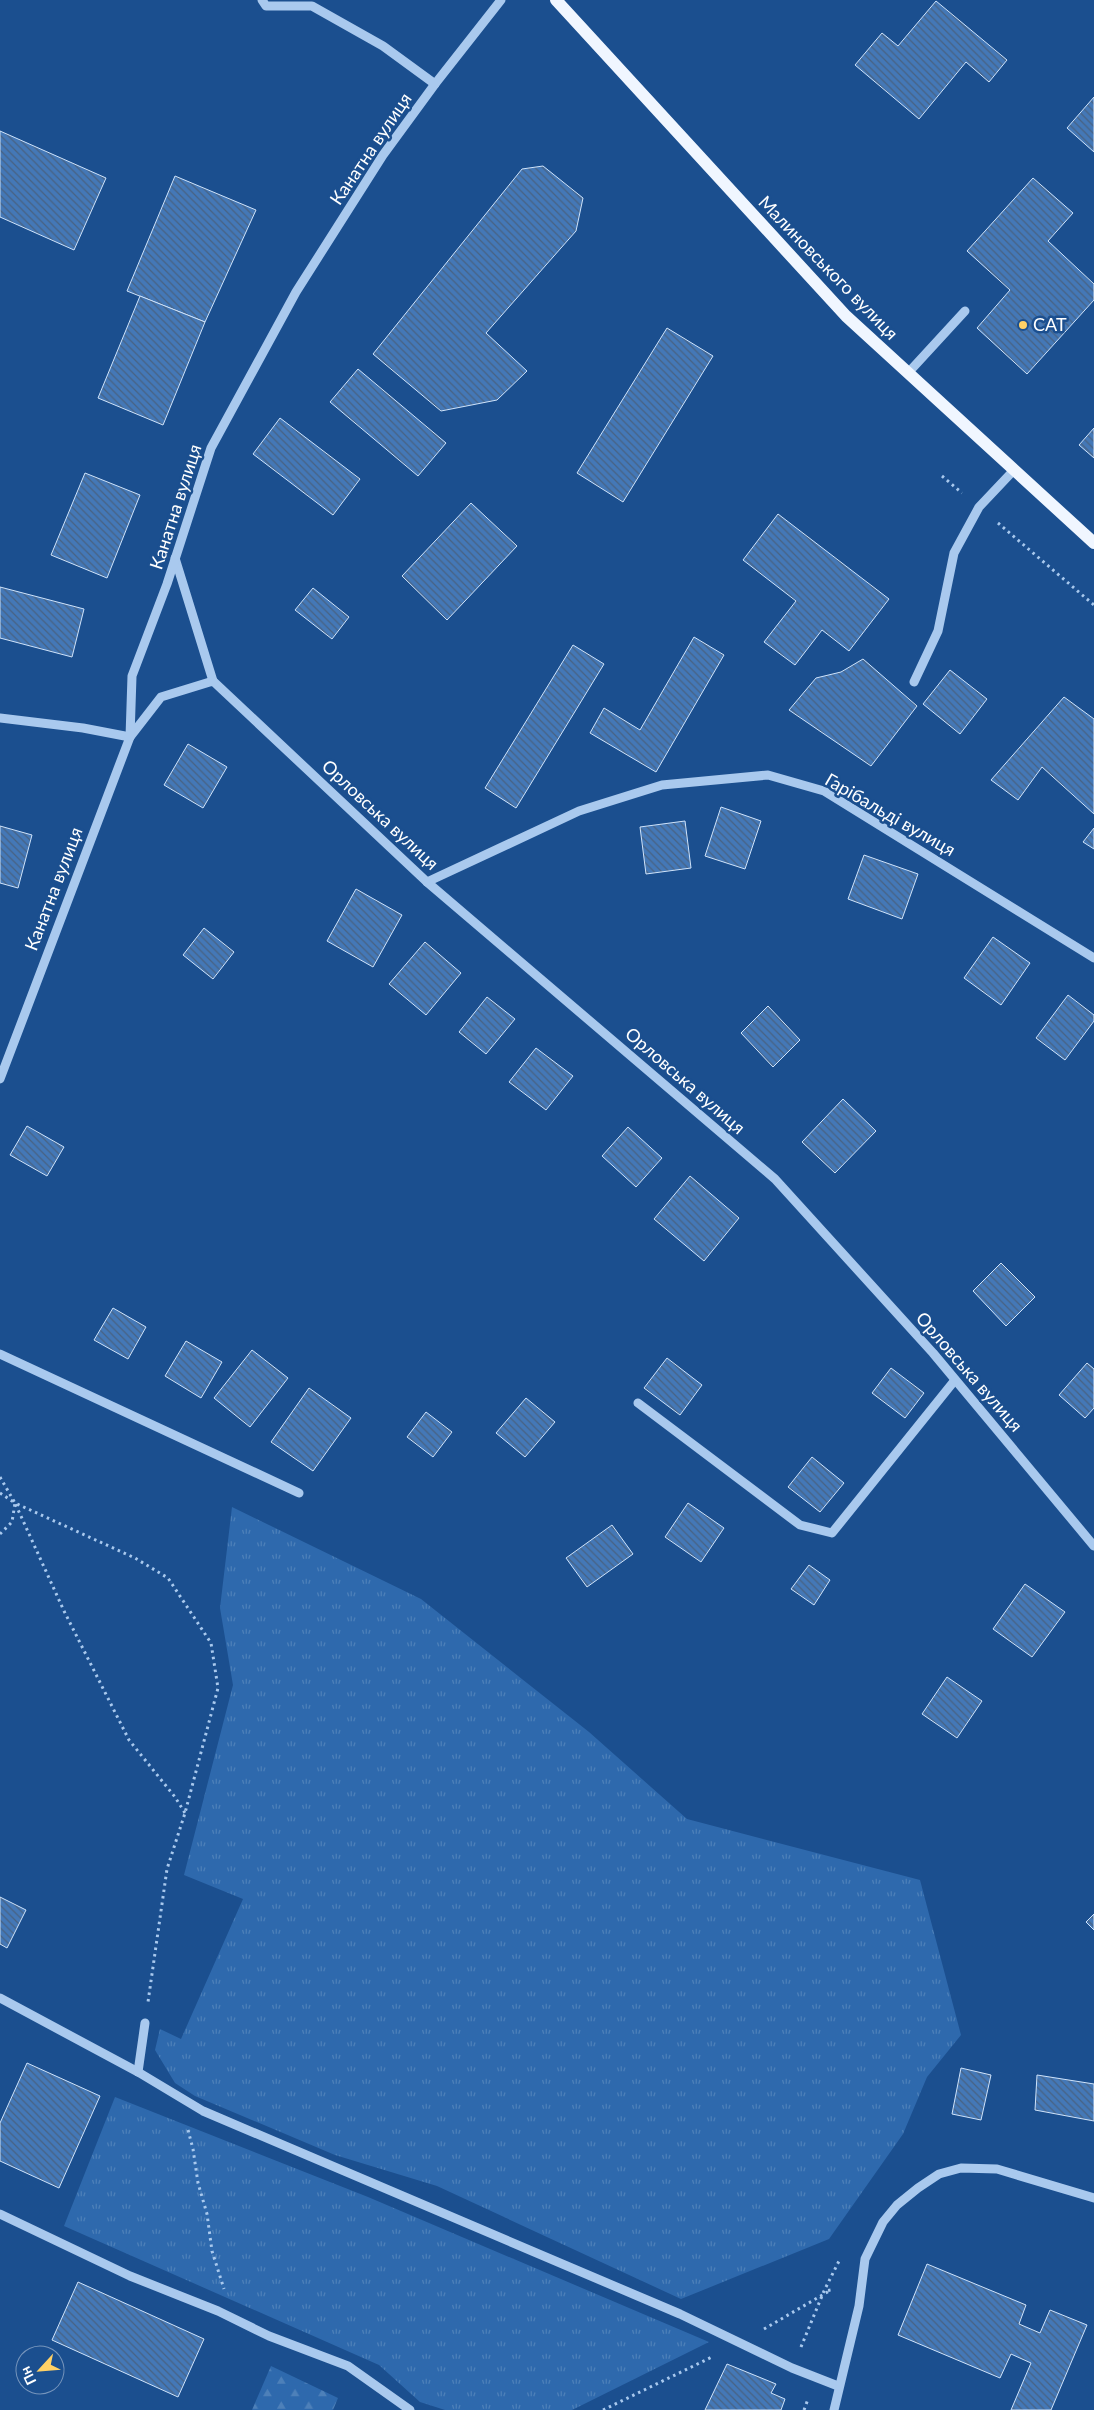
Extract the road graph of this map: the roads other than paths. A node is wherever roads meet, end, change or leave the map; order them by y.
1 (262, 0) edge
2 (502, 0) edge
3 (556, 0) edge
4 (435, 84) junction
5 (965, 311) dead end
6 (908, 373) junction
7 (1014, 470) junction
8 (1094, 543) edge
9 (175, 558) junction
10 (213, 681) junction
11 (914, 682) dead end
12 (0, 718) edge
13 (130, 737) junction
14 (427, 882) junction
15 (1094, 958) edge
16 (0, 1079) edge
17 (0, 1354) edge
18 (955, 1380) junction
19 (638, 1403) dead end
20 (299, 1493) dead end
21 (1094, 1546) edge
22 (0, 1998) edge
23 (145, 2023) road end
24 (138, 2072) junction
25 (1094, 2198) edge
26 (0, 2214) edge
27 (838, 2386) junction
28 (410, 2410) edge
29 (834, 2410) edge

1 - 4 street
2 - 4 street, Канатна вулиця
3 - 6 main road, Малиновського вулиця
4 - 9 street, Канатна вулиця
5 - 6 street
6 - 7 main road, Малиновського вулиця
7 - 8 main road, Малиновського вулиця
7 - 11 street
9 - 10 street, Орловська вулиця
9 - 13 street, Канатна вулиця
10 - 13 street
10 - 14 street, Орловська вулиця
12 - 13 street
13 - 16 street, Канатна вулиця
14 - 15 street, Гарібальді вулиця
14 - 18 street, Орловська вулиця
17 - 20 street
18 - 19 street
18 - 21 street, Орловська вулиця
22 - 24 street
23 - 24 street
24 - 27 street
25 - 27 street
26 - 28 street
27 - 29 street

